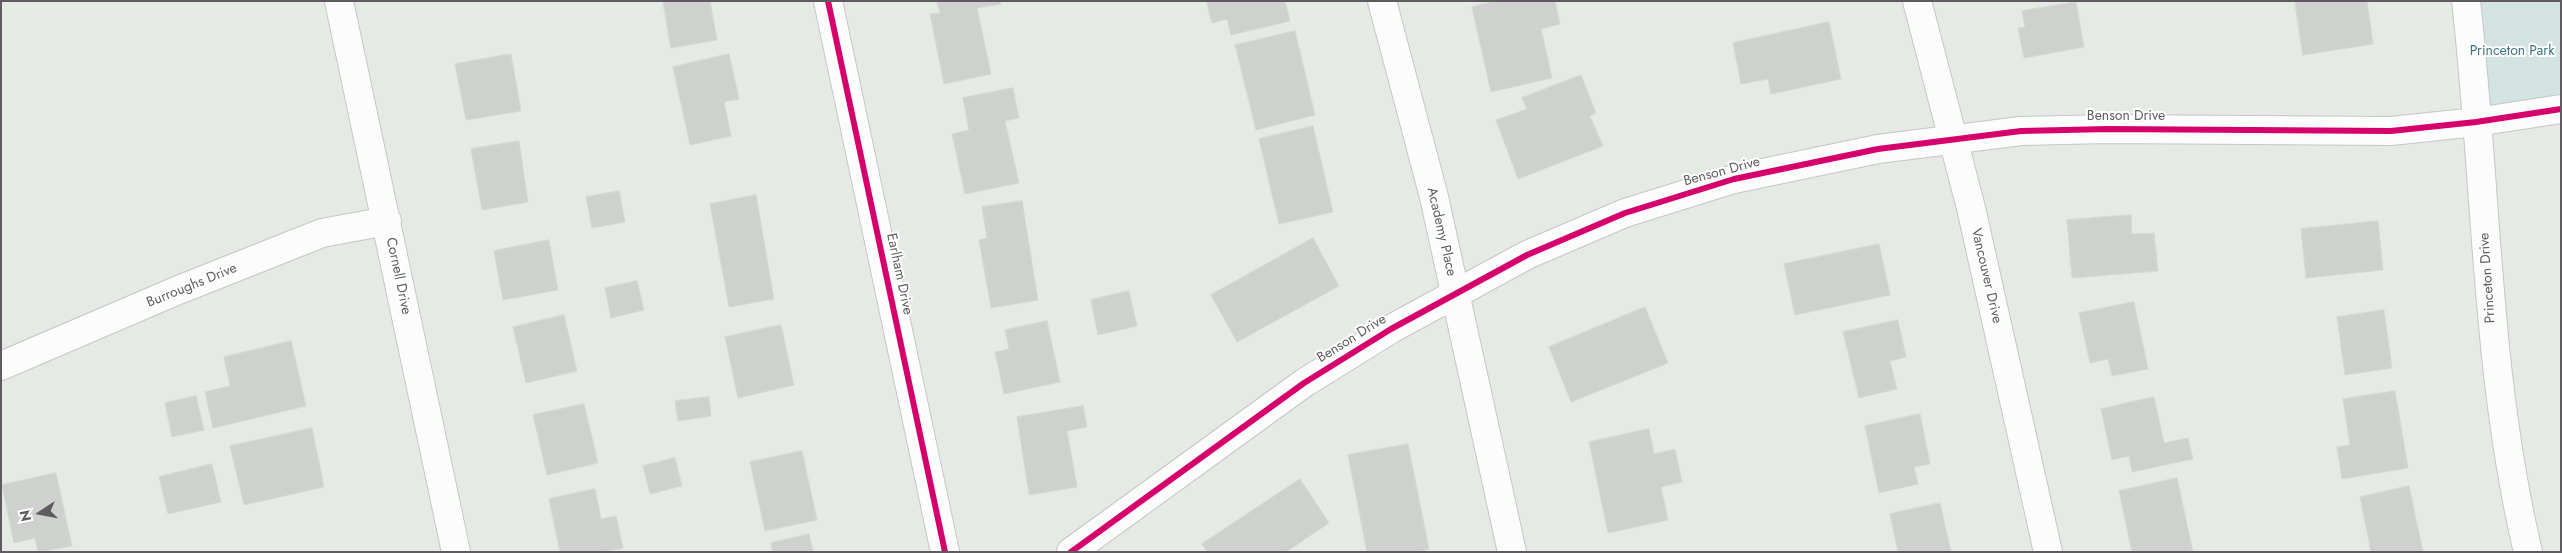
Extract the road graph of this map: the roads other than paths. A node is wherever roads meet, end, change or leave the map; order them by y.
1 (339, 1) edge
2 (828, 1) edge
3 (1382, 1) edge
4 (1917, 1) edge
5 (2466, 1) edge
6 (2561, 109) edge
7 (2476, 122) junction
8 (1953, 139) junction
9 (387, 221) junction
10 (1455, 294) junction
11 (1, 366) edge
12 (456, 552) edge
13 (946, 552) edge
14 (1071, 552) edge
15 (1512, 552) edge
16 (2048, 552) edge
17 (2528, 552) edge

1 - 9 street, Cornell Drive
2 - 13 street, Earlham Drive
3 - 10 street, Academy Place
4 - 8 street, Vancouver Drive
5 - 7 street, Princeton Drive
6 - 7 street, Benson Drive
7 - 8 street, Benson Drive
7 - 17 street, Princeton Drive
8 - 10 street, Benson Drive
8 - 16 street, Vancouver Drive
9 - 11 street, Burroughs Drive
9 - 12 street, Cornell Drive
10 - 14 street, Benson Drive
10 - 15 street, Academy Place

